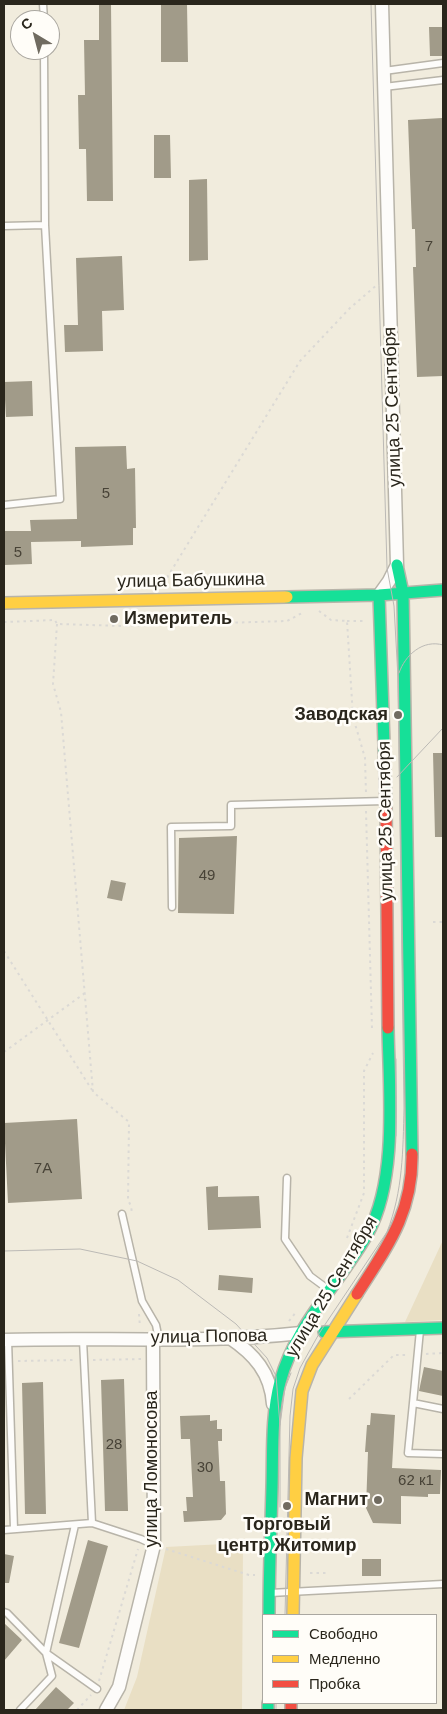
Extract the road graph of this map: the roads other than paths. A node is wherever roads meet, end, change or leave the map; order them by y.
1 (382, 4) edge
2 (44, 60) edge
3 (443, 63) edge
4 (384, 71) junction
5 (443, 80) edge
6 (384, 87) junction
7 (44, 225) junction
8 (4, 226) edge
9 (4, 505) edge
10 (397, 565) junction
11 (443, 590) edge
12 (403, 593) junction
13 (379, 595) junction
14 (4, 603) edge
15 (386, 802) junction
16 (172, 907) dead end
17 (287, 1178) dead end
18 (122, 1214) dead end
19 (330, 1290) junction
20 (420, 1328) junction
21 (443, 1328) edge
22 (333, 1332) junction
23 (301, 1334) junction
24 (230, 1338) junction
25 (6, 1340) edge
26 (82, 1340) junction
27 (151, 1340) junction
28 (413, 1403) junction
29 (443, 1409) edge
30 (274, 1427) junction
31 (443, 1454) edge
32 (92, 1523) junction
33 (74, 1524) junction
34 (14, 1529) junction
35 (4, 1530) edge
36 (154, 1545) junction
37 (443, 1584) edge
38 (293, 1592) junction
39 (269, 1593) junction
40 (4, 1612) edge
41 (269, 1614) edge
42 (293, 1614) edge
43 (46, 1653) junction
44 (97, 1689) road end
45 (20, 1710) edge
46 (106, 1710) edge

1 - 4 street, улица 25 Сентября
2 - 7 lane
3 - 4 lane
4 - 6 street, улица 25 Сентября
5 - 6 lane
6 - 10 street, улица 25 Сентября
7 - 8 lane
7 - 9 lane
10 - 12 main road
10 - 13 street
11 - 12 main road, улица Бабушкина
12 - 13 main road, улица Бабушкина
12 - 22 main road
13 - 14 main road, улица Бабушкина
13 - 15 main road, улица 25 Сентября
15 - 16 lane
15 - 19 main road, улица 25 Сентября
17 - 19 lane
18 - 27 lane
19 - 23 main road, улица 25 Сентября
20 - 21 main road, улица Попова
20 - 22 main road, улица Попова
20 - 28 lane
22 - 23 main road, улица Попова
22 - 38 main road
23 - 24 street, улица Попова
23 - 30 main road, улица 25 Сентября
24 - 27 street, улица Попова
24 - 30 street
25 - 26 street, улица Попова
25 - 34 lane
26 - 27 street, улица Попова
26 - 32 lane
27 - 36 street, улица Ломоносова
28 - 29 lane
28 - 31 lane
30 - 39 main road, улица 25 Сентября
32 - 33 lane
32 - 36 lane
33 - 34 lane
33 - 43 lane
34 - 35 lane
36 - 46 street, улица Ломоносова
37 - 38 lane
38 - 39 lane
38 - 42 main road
39 - 41 main road, улица 25 Сентября
40 - 43 lane
43 - 44 lane
43 - 45 lane

